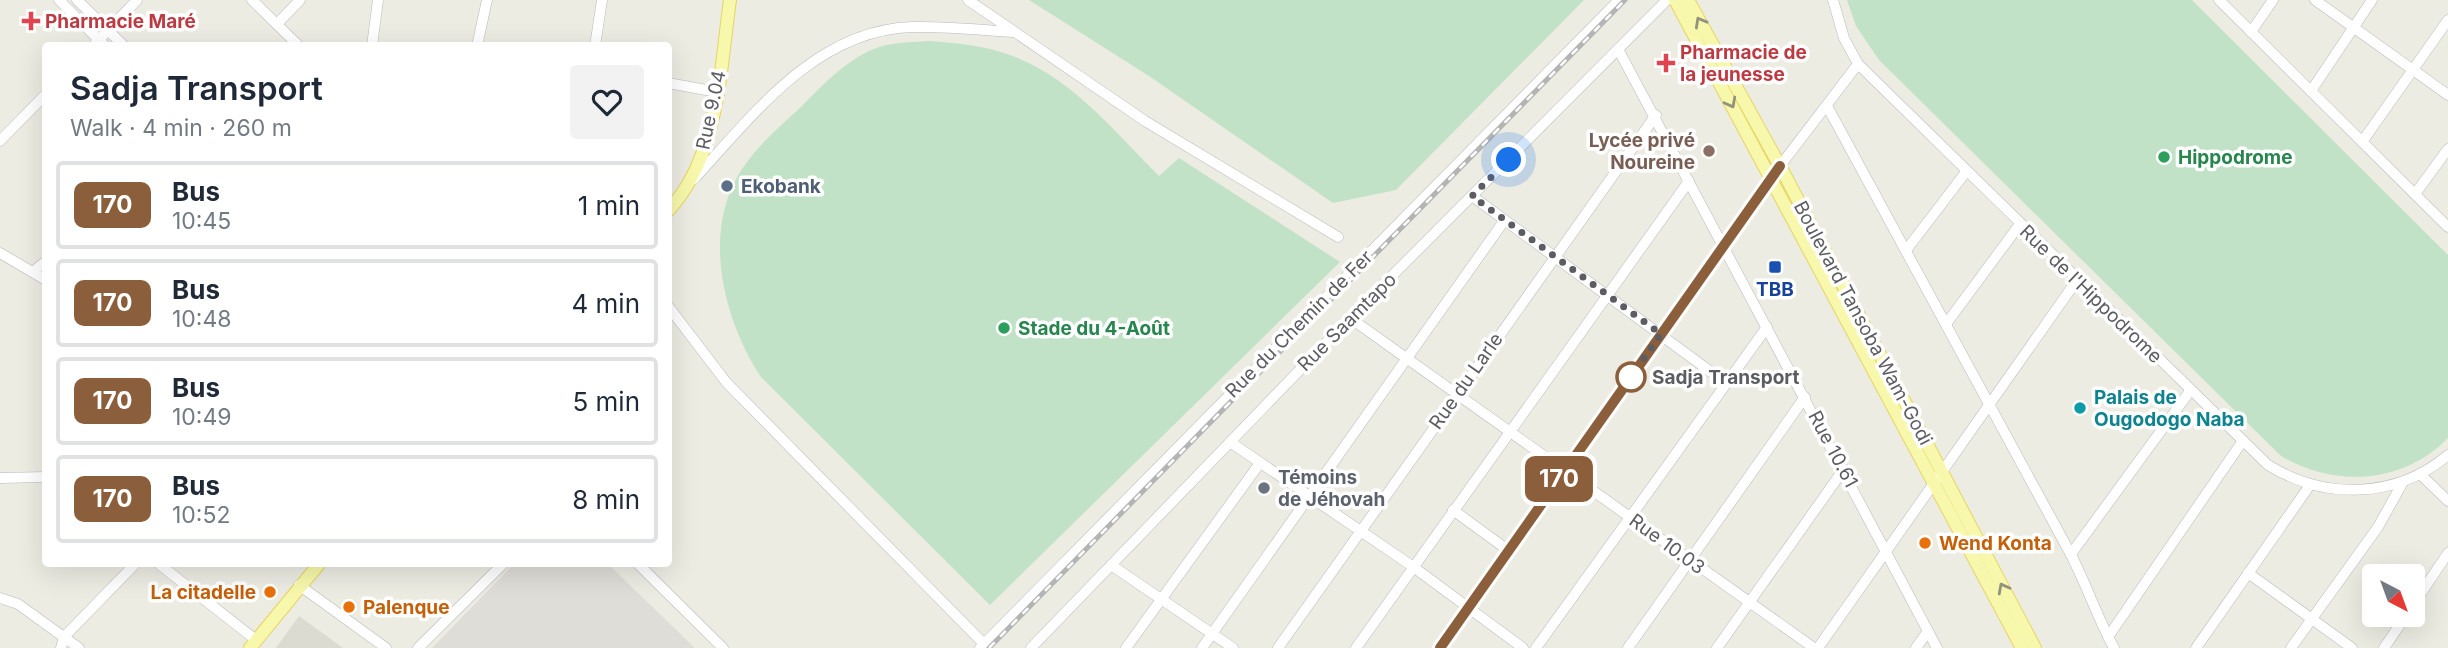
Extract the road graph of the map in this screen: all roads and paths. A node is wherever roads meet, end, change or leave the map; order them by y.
1 (59, 0) edge
2 (77, 0) edge
3 (137, 0) edge
4 (252, 0) edge
5 (300, 0) edge
6 (378, 0) edge
7 (487, 0) edge
8 (601, 0) edge
9 (730, 0) edge
10 (968, 0) edge
11 (1619, 0) edge
12 (1667, 0) edge
13 (1675, 0) edge
14 (1688, 0) edge
15 (1833, 0) edge
16 (2219, 0) edge
17 (2273, 0) edge
18 (2315, 0) edge
19 (2372, 0) edge
20 (2448, 20) edge
21 (277, 24) junction
22 (2354, 27) junction
23 (108, 30) junction
24 (1015, 32) junction
25 (2251, 32) junction
26 (98, 42) edge
27 (100, 42) edge
28 (120, 42) edge
29 (295, 42) edge
30 (373, 42) edge
31 (478, 42) edge
32 (596, 42) edge
33 (1618, 49) junction
34 (1858, 64) junction
35 (2413, 70) junction
36 (672, 84) edge
37 (2311, 91) junction
38 (717, 92) junction
39 (2448, 95) edge
40 (42, 98) edge
41 (1828, 106) junction
42 (1656, 115) junction
43 (0, 141) edge
44 (2362, 142) junction
45 (2448, 149) edge
46 (1780, 166) junction
47 (1966, 172) junction
48 (1772, 178) junction
49 (1689, 181) junction
50 (692, 182) junction
51 (2414, 194) junction
52 (1472, 196) junction
53 (672, 206) edge
54 (1504, 221) junction
55 (2020, 224) junction
56 (2448, 228) edge
57 (1338, 237) dead end
58 (1723, 244) junction
59 (1907, 249) junction
60 (0, 253) edge
61 (1555, 257) junction
62 (42, 264) edge
63 (34, 271) junction
64 (42, 277) edge
65 (2077, 280) junction
66 (1606, 295) junction
67 (672, 311) edge
68 (1350, 318) junction
69 (1946, 324) junction
70 (1767, 327) junction
71 (1661, 334) junction
72 (1405, 360) junction
73 (1726, 383) junction
74 (2190, 391) junction
75 (1455, 395) junction
76 (1805, 397) junction
77 (1989, 409) junction
78 (1509, 432) junction
79 (1230, 442) junction
80 (2242, 442) junction
81 (2448, 455) edge
82 (1260, 463) junction
83 (1844, 469) junction
84 (1566, 470) junction
85 (1941, 471) junction
86 (2420, 474) junction
87 (42, 477) edge
88 (0, 478) edge
89 (2403, 482) junction
90 (1934, 484) junction
91 (2309, 485) junction
92 (1310, 499) junction
93 (2448, 501) edge
94 (1452, 510) junction
95 (1630, 518) junction
96 (1361, 531) junction
97 (1509, 551) junction
98 (2448, 553) edge
99 (1887, 554) junction
100 (2071, 554) junction
101 (1690, 560) junction
102 (1111, 565) junction
103 (1412, 566) junction
104 (132, 567) edge
105 (163, 567) edge
106 (316, 567) edge
107 (499, 567) edge
108 (641, 567) edge
109 (2248, 573) junction
110 (299, 585) junction
111 (2426, 586) edge
112 (0, 598) edge
113 (1161, 598) junction
114 (1749, 603) junction
115 (1470, 607) junction
116 (2312, 619) junction
117 (2398, 627) edge
118 (1928, 631) junction
119 (1212, 633) junction
120 (64, 637) junction
121 (2108, 637) junction
122 (253, 644) edge
123 (982, 646) edge
124 (61, 648) edge
125 (79, 648) edge
126 (386, 648) edge
127 (418, 648) edge
128 (723, 648) edge
129 (1031, 648) edge
130 (1126, 648) edge
131 (1202, 648) edge
132 (1233, 648) edge
133 (1278, 648) edge
134 (1356, 648) edge
135 (1440, 648) edge
136 (1523, 648) edge
137 (1536, 648) edge
138 (1628, 648) edge
139 (1717, 648) edge
140 (1816, 648) edge
141 (1916, 648) edge
142 (1937, 648) edge
143 (2022, 648) edge
144 (2035, 648) edge
145 (2114, 648) edge
146 (2196, 648) edge
147 (2291, 648) edge
148 (2352, 648) edge
149 (2384, 648) edge

1 - 26 street
2 - 23 street
3 - 23 street
4 - 21 street
5 - 21 street
6 - 30 street
7 - 31 street
8 - 32 street
9 - 38 main road, Rue 9.04
10 - 24 street
11 - 123 street, Rue du Chemin de Fer
12 - 33 street, Rue Saamtapo
13 -> 48 main road, Boulevard Tansoba Wam-Godi
46 -> 14 main road, Boulevard Tansoba Wam-Godi
15 - 34 street, Rue de l'Hippodrome
16 - 25 street
17 - 25 street
18 - 22 street
19 - 22 street
20 - 35 street
21 - 29 street
22 - 35 street
22 - 37 street
23 - 27 street
23 - 28 street
24 - 50 street
24 - 57 street
25 - 37 street
33 - 42 street, Rue 10.61
33 - 52 street, Rue Saamtapo
34 - 41 street
34 - 47 street, Rue de l'Hippodrome
35 - 39 street
35 - 44 street
36 - 38 street
37 - 44 street
38 - 50 main road, Rue 9.04
40 - 43 street
41 - 46 street
41 - 59 street
42 - 49 street, Rue 10.61
42 - 61 street, Rue du Larle
44 - 51 street
45 - 51 street
46 - 48 main road
46 - 85 main road, Boulevard Tansoba Wam-Godi
47 - 55 street, Rue de l'Hippodrome
47 - 59 street
48 - 58 main road
48 - 90 main road, Boulevard Tansoba Wam-Godi
49 - 58 street, Rue 10.61
49 - 66 street
50 - 53 main road, Rue 9.04
51 - 56 street
52 - 54 street
52 - 68 street, Rue Saamtapo
54 - 61 street
54 - 72 street
55 - 65 street, Rue de l'Hippodrome
55 - 69 street
58 - 70 street, Rue 10.61
58 - 71 main road
59 - 69 street
60 - 63 street
61 - 66 street
61 - 75 street, Rue du Larle
62 - 63 street
63 - 64 street
65 - 74 street, Rue de l'Hippodrome
65 - 77 street
66 - 71 street
66 - 78 street
67 - 123 street
68 - 72 street, Rue 10.03
68 - 79 street, Rue Saamtapo
69 - 77 street
70 - 73 street
70 - 76 street, Rue 10.61
71 - 73 street
71 - 84 main road
72 - 75 street, Rue 10.03
72 - 92 street
73 - 95 street
74 - 80 street, Rue de l'Hippodrome
74 - 100 street
75 - 78 street, Rue 10.03
75 - 96 street, Rue du Larle
76 - 83 street, Rue 10.61
76 - 101 street
77 - 85 street
77 - 100 street
78 - 84 street, Rue 10.03
78 - 94 street
79 - 82 street
79 - 102 street, Rue Saamtapo
80 - 91 street, Rue de l'Hippodrome
80 - 121 street
81 - 86 street, Rue de l'Hippodrome
82 - 92 street
82 - 113 street
83 - 99 street, Rue 10.61
83 - 114 street
84 - 95 street, Rue 10.03
84 - 97 main road
85 - 90 street
144 -> 85 main road, Boulevard Tansoba Wam-Godi
86 - 89 street, Rue de l'Hippodrome
86 - 93 street
87 - 88 street
89 - 91 street, Rue de l'Hippodrome
89 - 116 street
90 - 99 street
90 - 143 main road, Boulevard Tansoba Wam-Godi
91 - 109 street
92 - 96 street
92 - 119 street
94 - 97 street
94 - 103 street
95 - 101 street, Rue 10.03
95 - 137 street
96 - 103 street
96 - 133 street, Rue du Larle
97 - 115 main road
98 - 111 street
99 - 118 street, Rue 10.61
99 - 140 street
100 - 121 street
101 - 114 street, Rue 10.03
101 - 138 street
102 - 113 street
102 - 129 street, Rue Saamtapo
103 - 115 street
103 - 134 street
104 - 120 street
105 - 122 street
106 - 110 main road
107 - 127 street
108 - 128 street
109 - 116 street
109 - 146 street
110 - 122 main road
110 - 126 street
112 - 120 street
113 - 119 street
113 - 130 street
114 - 139 street
114 - 140 street, Rue 10.03
115 - 135 main road
115 - 136 street
116 - 147 street
116 - 148 street
117 - 149 street
118 - 141 street
118 - 142 street, Rue 10.61
119 - 131 street
119 - 132 street
120 - 124 street
120 - 125 street
121 - 145 street

